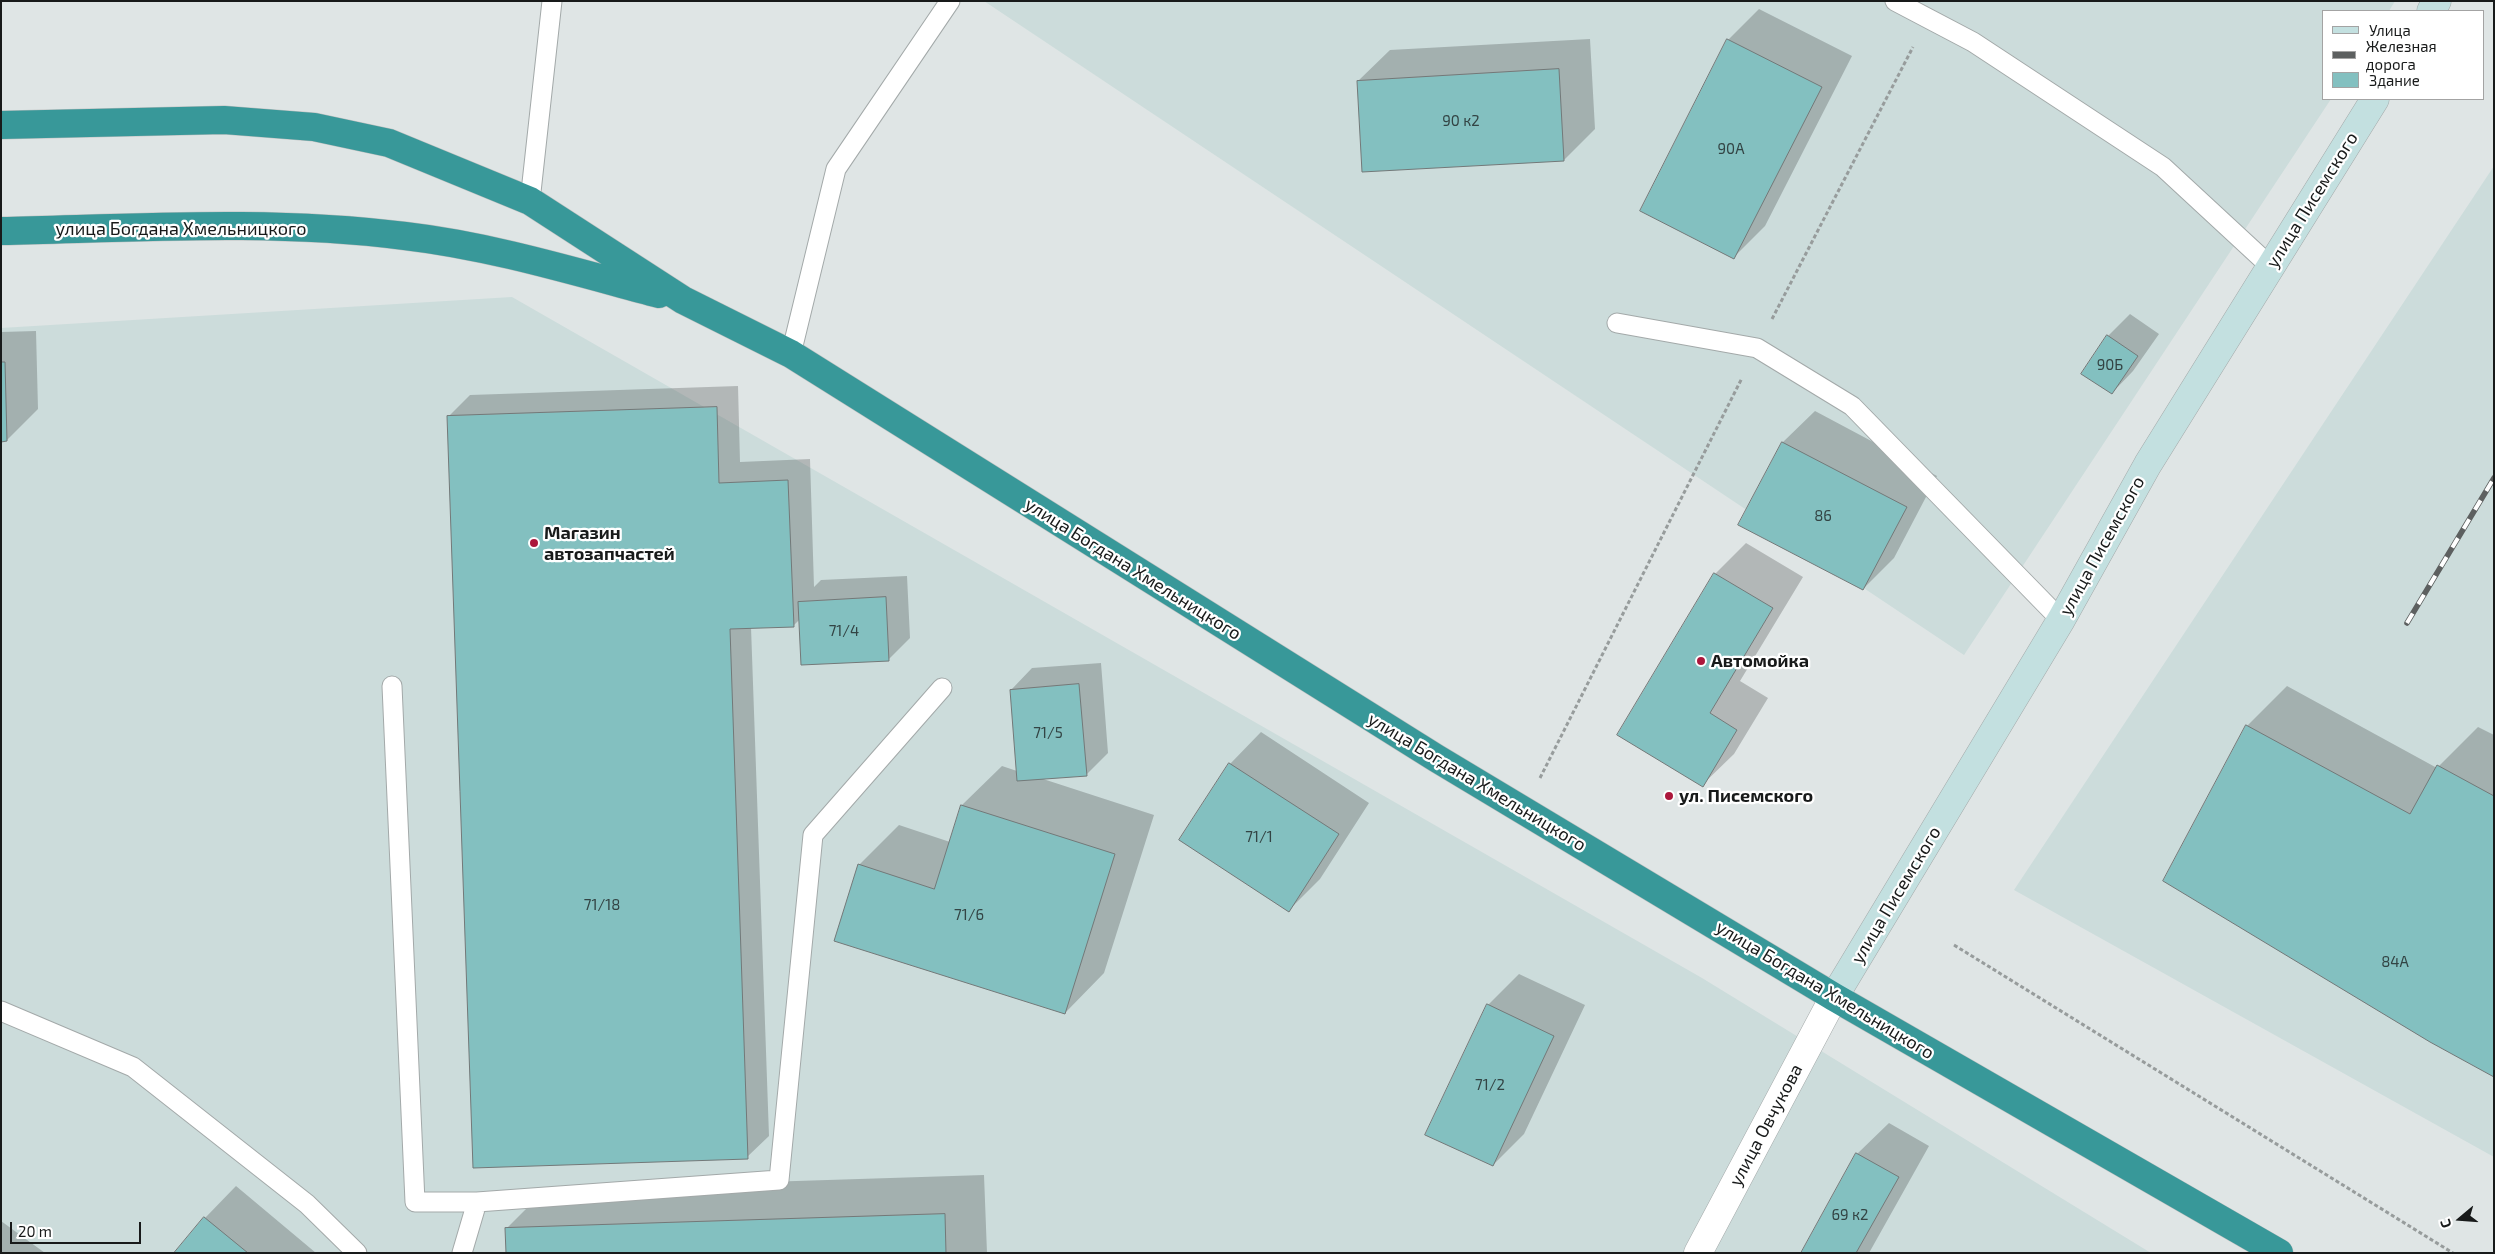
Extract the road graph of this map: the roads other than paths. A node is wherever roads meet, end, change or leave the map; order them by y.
1 (552, 1) edge
2 (950, 1) edge
3 (1895, 1) edge
4 (2375, 100) edge
5 (1, 125) edge
6 (530, 201) junction
7 (1, 231) edge
8 (2270, 266) junction
9 (683, 300) junction
10 (1617, 323) dead end
11 (790, 354) junction
12 (2061, 620) junction
13 (392, 686) dead end
14 (942, 688) dead end
15 (1834, 997) junction
16 (1, 1011) edge
17 (477, 1202) junction
18 (357, 1253) edge
19 (462, 1253) edge
20 (1698, 1253) edge
21 (2279, 1253) edge

1 - 6 lane
2 - 11 lane
3 - 8 lane
4 - 8 street, улица Писемского
5 - 6 highway, улица Богдана Хмельницкого
6 - 9 highway, улица Богдана Хмельницкого
7 - 9 highway, улица Богдана Хмельницкого
8 - 12 street, улица Писемского
9 - 11 highway, улица Богдана Хмельницкого
10 - 12 lane
11 - 15 highway, улица Богдана Хмельницкого
12 - 15 street, улица Писемского
13 - 17 lane
14 - 17 lane
15 - 20 street, улица Овчукова
15 - 21 highway, улица Богдана Хмельницкого
16 - 18 lane
17 - 19 lane

